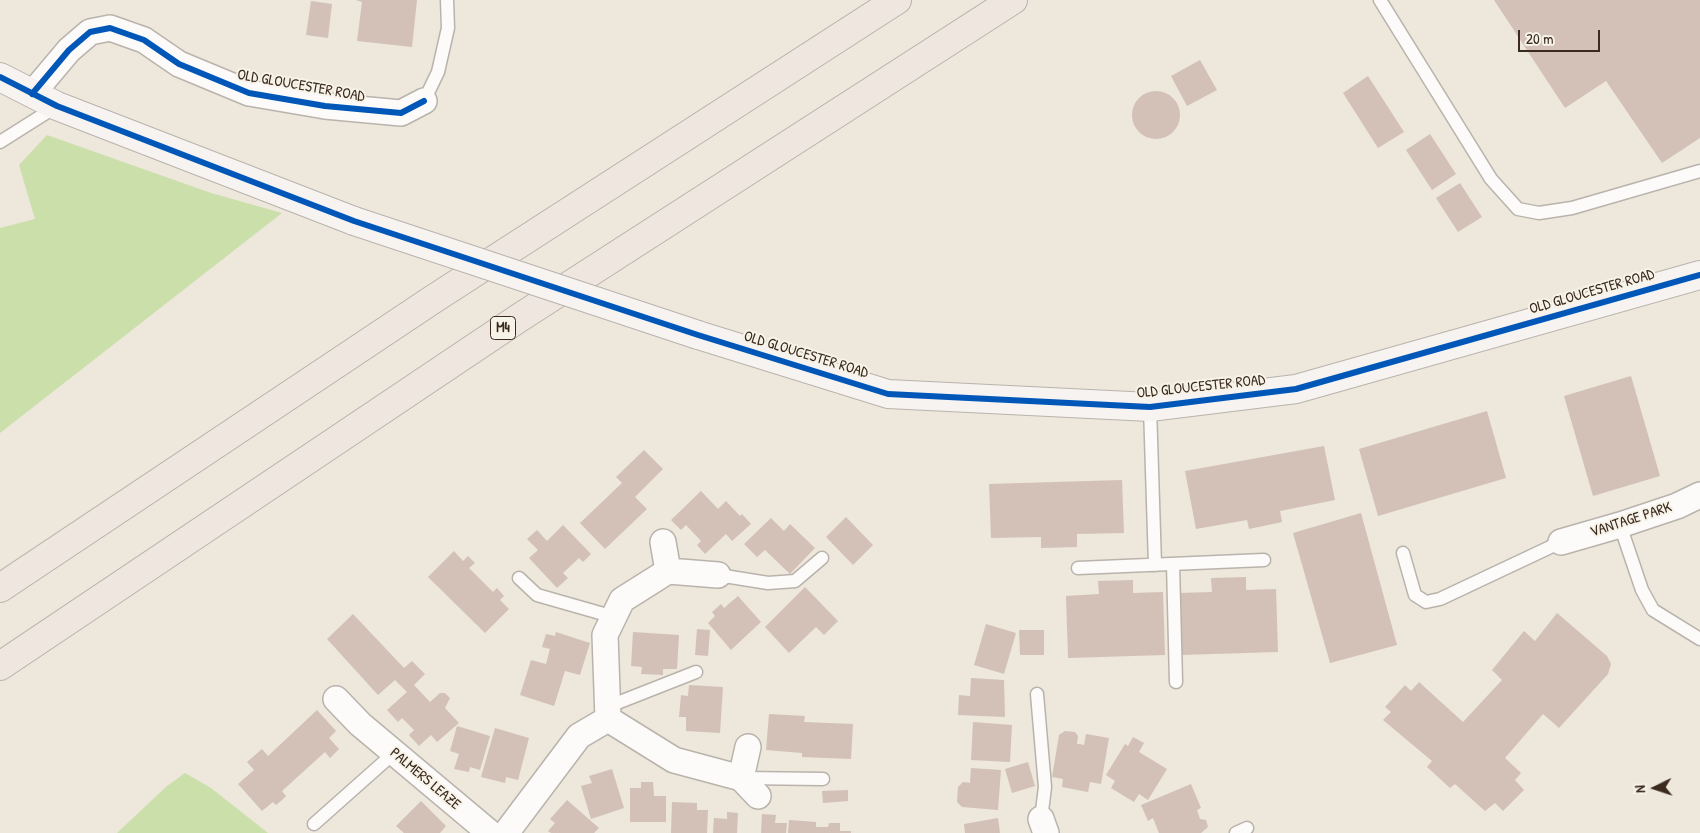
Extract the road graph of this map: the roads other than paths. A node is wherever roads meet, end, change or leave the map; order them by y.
1 (447, 0) edge
2 (898, 0) edge
3 (1013, 0) edge
4 (1380, 0) edge
5 (0, 77) edge
6 (32, 94) junction
7 (424, 101) joint
8 (57, 106) junction
9 (0, 142) edge
10 (1700, 171) edge
11 (1700, 275) edge
12 (1150, 407) junction
13 (1700, 495) edge
14 (1620, 525) junction
15 (662, 542) dead end
16 (1561, 542) joint
17 (1403, 553) dead end
18 (822, 558) dead end
19 (1264, 560) dead end
20 (1173, 564) junction
21 (1154, 565) junction
22 (1078, 568) dead end
23 (668, 571) junction
24 (718, 575) joint
25 (519, 578) dead end
26 (0, 588) edge
27 (614, 617) junction
28 (1700, 639) edge
29 (0, 666) edge
30 (696, 672) dead end
31 (1176, 682) dead end
32 (1037, 694) dead end
33 (336, 699) dead end
34 (607, 713) junction
35 (748, 747) dead end
36 (394, 753) junction
37 (741, 778) junction
38 (823, 779) dead end
39 (758, 796) dead end
40 (314, 824) dead end
41 (1044, 826) edge
42 (490, 833) edge
43 (506, 833) edge

1 - 7 lane
2 - 26 highway
3 - 29 highway, M4
4 - 10 lane
5 - 6 main road, OLD GLOUCESTER ROAD
6 - 7 street, OLD GLOUCESTER ROAD
6 - 8 main road, OLD GLOUCESTER ROAD
8 - 9 lane
8 - 12 main road, OLD GLOUCESTER ROAD, bridge
11 - 12 main road, OLD GLOUCESTER ROAD
12 - 21 lane
13 - 14 street, VANTAGE PARK
14 - 16 street, VANTAGE PARK
14 - 28 lane
15 - 23 street
16 - 17 lane
18 - 24 lane
19 - 20 lane
20 - 21 lane
20 - 31 lane
21 - 22 lane
23 - 24 street
23 - 27 street
25 - 27 lane
27 - 34 street
30 - 34 lane
32 - 41 lane
33 - 36 street, PALMERS LEAZE
34 - 37 street
34 - 43 street
35 - 37 street
36 - 40 lane
36 - 42 street, PALMERS LEAZE
37 - 38 lane
37 - 39 street

